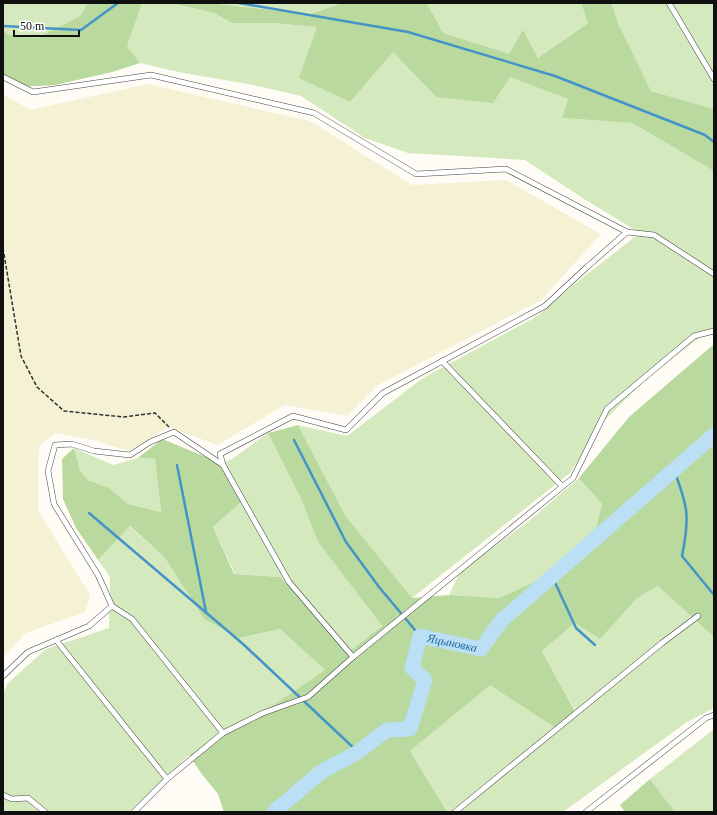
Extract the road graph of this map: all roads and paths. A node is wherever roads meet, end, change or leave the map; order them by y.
1 (669, 3) edge
2 (3, 77) edge
3 (714, 79) edge
4 (627, 232) junction
5 (3, 248) edge
6 (714, 274) edge
7 (714, 331) edge
8 (442, 361) junction
9 (174, 432) junction
10 (223, 465) junction
11 (562, 486) junction
12 (112, 606) junction
13 (698, 616) dead end
14 (56, 640) junction
15 (353, 657) junction
16 (3, 676) edge
17 (714, 715) edge
18 (223, 733) junction
19 (167, 778) junction
20 (3, 795) edge
21 (45, 812) edge
22 (134, 812) edge
23 (455, 812) edge
24 (586, 812) edge

1 - 3 lane
2 - 4 lane
4 - 6 lane
4 - 8 lane
5 - 9 path
7 - 11 lane
8 - 10 lane
8 - 11 lane
9 - 10 lane
9 - 12 lane
10 - 15 lane
11 - 15 lane
12 - 14 lane
12 - 18 lane
13 - 23 lane
14 - 16 lane
14 - 19 lane
15 - 18 lane
17 - 24 lane
18 - 19 lane
19 - 22 lane
20 - 21 lane

